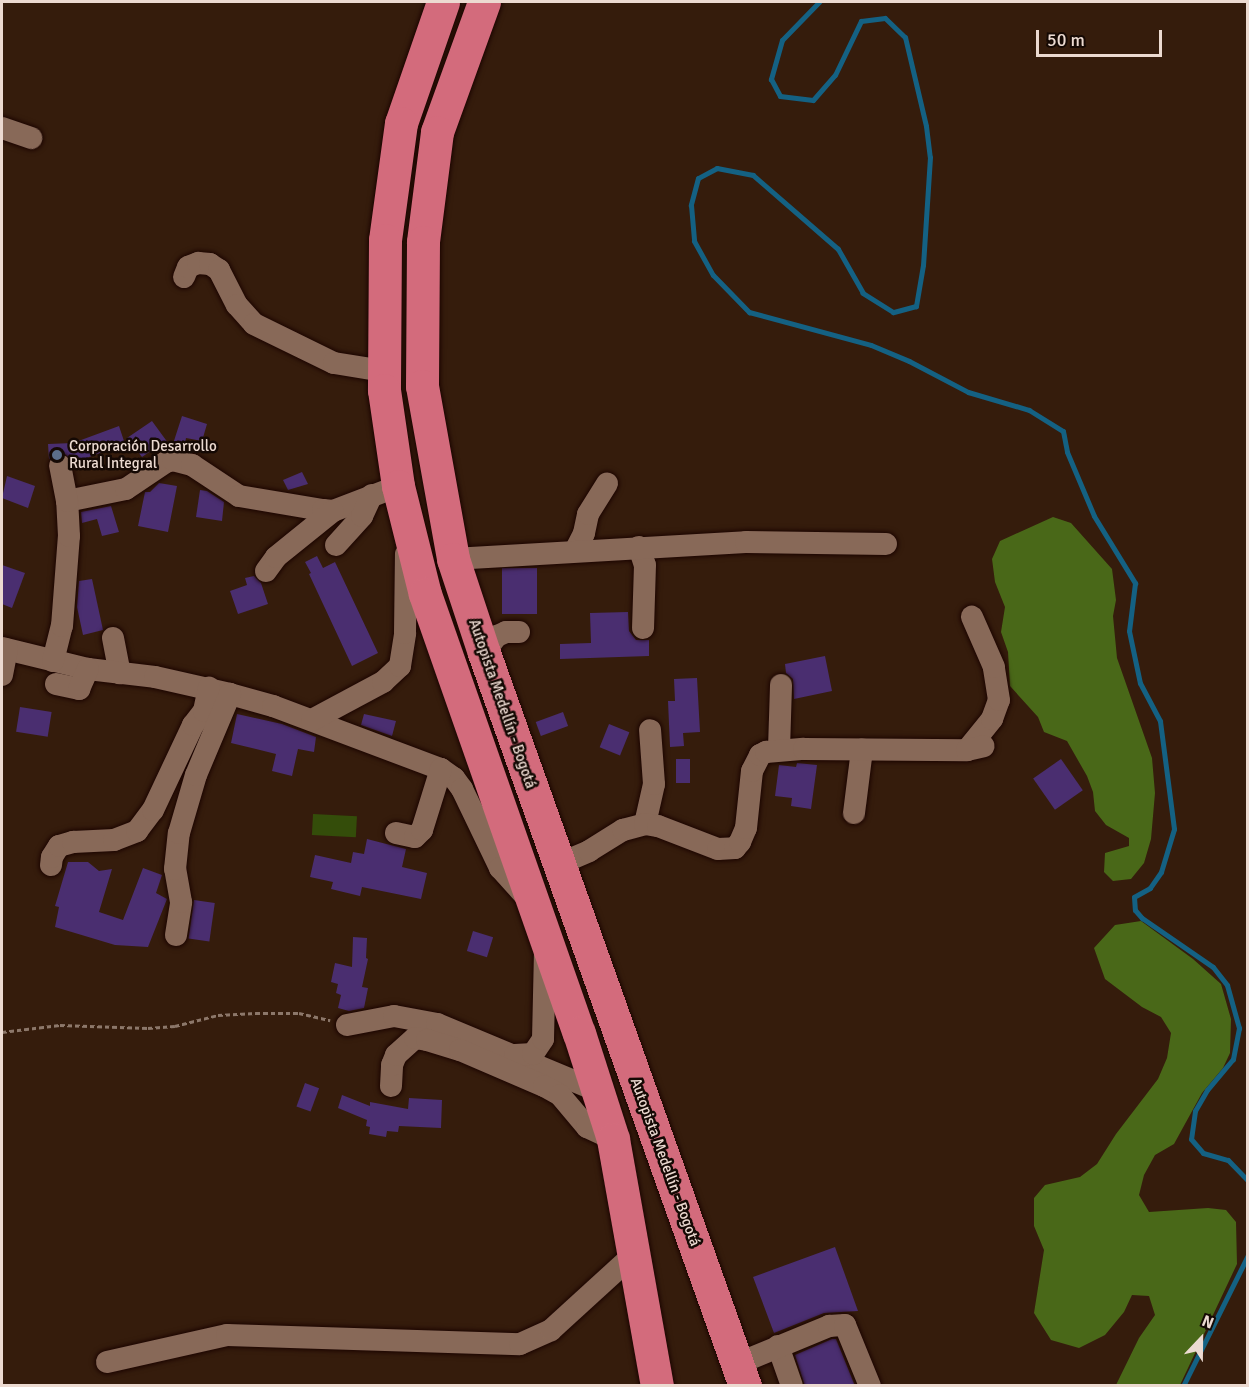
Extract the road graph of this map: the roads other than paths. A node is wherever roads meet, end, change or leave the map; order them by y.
1 (443, 2) edge
2 (484, 2) edge
3 (2, 128) edge
4 (31, 138) dead end
5 (184, 277) dead end
6 (384, 371) junction
7 (60, 466) dead end
8 (607, 483) dead end
9 (385, 491) junction
10 (67, 501) junction
11 (333, 511) junction
12 (407, 530) junction
13 (886, 544) dead end
14 (336, 545) dead end
15 (639, 547) junction
16 (575, 551) junction
17 (453, 559) junction
18 (266, 571) dead end
19 (972, 617) dead end
20 (643, 628) dead end
21 (519, 632) dead end
22 (113, 638) dead end
23 (4, 649) edge
24 (484, 653) junction
25 (54, 661) junction
26 (88, 669) junction
27 (120, 673) junction
28 (2, 675) edge
29 (56, 684) dead end
30 (781, 685) dead end
31 (219, 691) junction
32 (320, 716) junction
33 (358, 722) dead end
34 (650, 730) dead end
35 (779, 749) junction
36 (862, 750) junction
37 (441, 769) junction
38 (854, 813) dead end
39 (645, 824) junction
40 (396, 833) dead end
41 (559, 864) junction
42 (51, 865) dead end
43 (535, 909) junction
44 (176, 935) dead end
45 (546, 942) junction
46 (347, 1025) road end
47 (515, 1055) junction
48 (391, 1086) dead end
49 (598, 1090) junction
50 (613, 1139) junction
51 (632, 1256) junction
52 (778, 1346) junction
53 (107, 1362) dead end
54 (741, 1375) edge
55 (657, 1386) edge
56 (792, 1386) edge
57 (870, 1386) edge

1 - 6 highway
2 - 17 highway, Autopista Medellín - Bogotá
3 - 4 street
5 - 6 street
6 - 9 highway
7 - 10 street
8 - 16 street
9 - 11 street
9 - 12 highway
9 - 14 street
10 - 11 street
10 - 25 street
11 - 18 street
12 - 32 street
12 - 43 highway
13 - 15 street
15 - 16 street
15 - 20 street
16 - 17 street
17 - 24 highway, Autopista Medellín - Bogotá
19 - 36 street
21 - 24 street
22 - 27 street
23 - 25 street
23 - 28 street
24 - 41 highway, Autopista Medellín - Bogotá
25 - 26 street
26 - 27 street
26 - 29 street
27 - 31 street
30 - 35 street
31 - 32 street
31 - 42 street
31 - 44 street
32 - 33 street
32 - 37 street
34 - 39 street
35 - 36 street
35 - 39 street
36 - 38 street
37 - 40 street
37 - 43 street
39 - 41 street
41 - 54 highway, Autopista Medellín - Bogotá
43 - 45 highway
45 - 47 street
45 - 49 highway
46 - 47 street
47 - 49 street
48 - 50 street
49 - 50 highway
50 - 51 highway
51 - 53 street
51 - 55 highway
52 - 54 street
52 - 56 street
52 - 57 street

